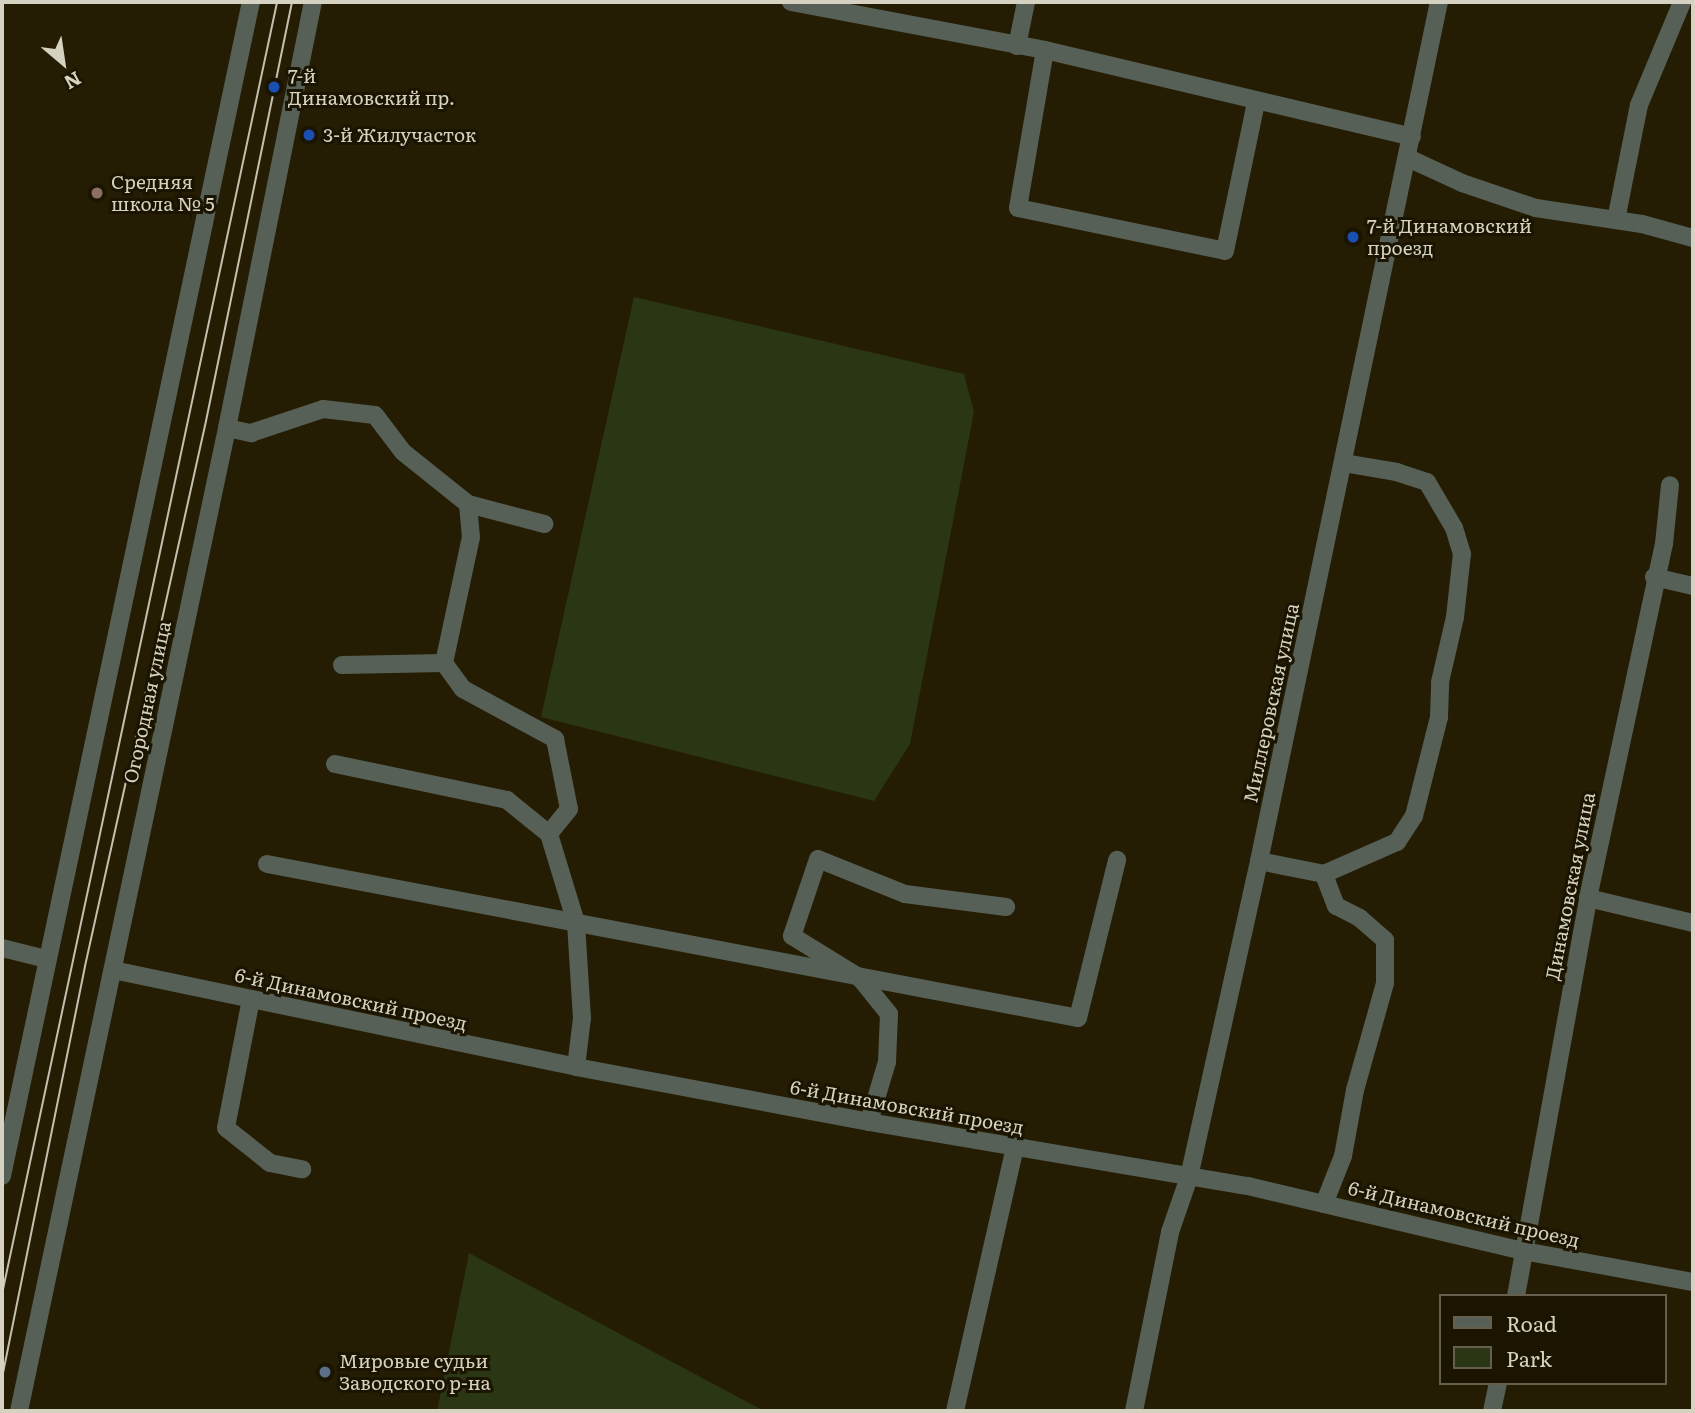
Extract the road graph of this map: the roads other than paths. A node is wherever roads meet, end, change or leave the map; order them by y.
1 (251, 2) edge
2 (313, 2) edge
3 (791, 2) edge
4 (1026, 2) edge
5 (1439, 2) edge
6 (1682, 2) edge
7 (1017, 46) junction
8 (1045, 50) junction
9 (1256, 102) junction
10 (1412, 137) junction
11 (1408, 158) junction
12 (1616, 220) junction
13 (1693, 238) edge
14 (227, 428) junction
15 (1343, 463) junction
16 (1670, 485) dead end
17 (468, 504) junction
18 (544, 524) dead end
19 (1654, 577) junction
20 (1693, 586) edge
21 (444, 663) junction
22 (342, 665) dead end
23 (335, 764) dead end
24 (549, 834) junction
25 (1117, 860) dead end
26 (1259, 861) junction
27 (267, 864) dead end
28 (1324, 874) junction
29 (1588, 898) junction
30 (1006, 908) dead end
31 (576, 923) junction
32 (1693, 923) edge
33 (2, 948) edge
34 (46, 959) junction
35 (113, 970) junction
36 (860, 978) junction
37 (251, 999) junction
38 (576, 1067) junction
39 (869, 1122) junction
40 (1015, 1147) junction
41 (302, 1169) dead end
42 (2, 1176) edge
43 (1189, 1177) junction
44 (1324, 1204) junction
45 (1524, 1251) junction
46 (1693, 1282) edge
47 (1516, 1294) edge
48 (1498, 1385) edge
49 (19, 1411) edge
50 (956, 1411) edge
51 (1134, 1411) edge
52 (1492, 1411) edge

1 - 34 street
2 - 14 street, Огородная улица
3 - 7 street
4 - 7 street
5 - 10 street, Миллеровская улица
6 - 12 street
7 - 8 street
8 - 9 street
8 - 9 street
9 - 10 street
10 - 11 street, Миллеровская улица
11 - 12 street
11 - 15 street, Миллеровская улица
12 - 13 street
14 - 17 street
14 - 35 street, Огородная улица
15 - 26 street, Миллеровская улица
15 - 28 street
16 - 19 street, Динамовская улица
17 - 18 street
17 - 21 street
19 - 20 street
19 - 29 street, Динамовская улица
21 - 22 street
21 - 24 street
23 - 24 street
24 - 31 street
25 - 36 street
26 - 28 street
26 - 43 street, Миллеровская улица
27 - 31 street
28 - 44 street
29 - 32 street
29 - 45 street, Динамовская улица
30 - 36 street
31 - 36 street
31 - 38 street
33 - 34 street
34 - 42 street
35 - 37 street, 6-й Динамовский проезд
35 - 49 street, Огородная улица
36 - 39 street
37 - 38 street, 6-й Динамовский проезд
37 - 41 street
38 - 39 street, 6-й Динамовский проезд
39 - 40 street, 6-й Динамовский проезд
40 - 43 street, 6-й Динамовский проезд
40 - 50 street
43 - 44 street, 6-й Динамовский проезд
43 - 51 street, Миллеровская улица
44 - 45 street, 6-й Динамовский проезд
45 - 46 street, 6-й Динамовский проезд
45 - 47 street, Динамовская улица
48 - 52 street

